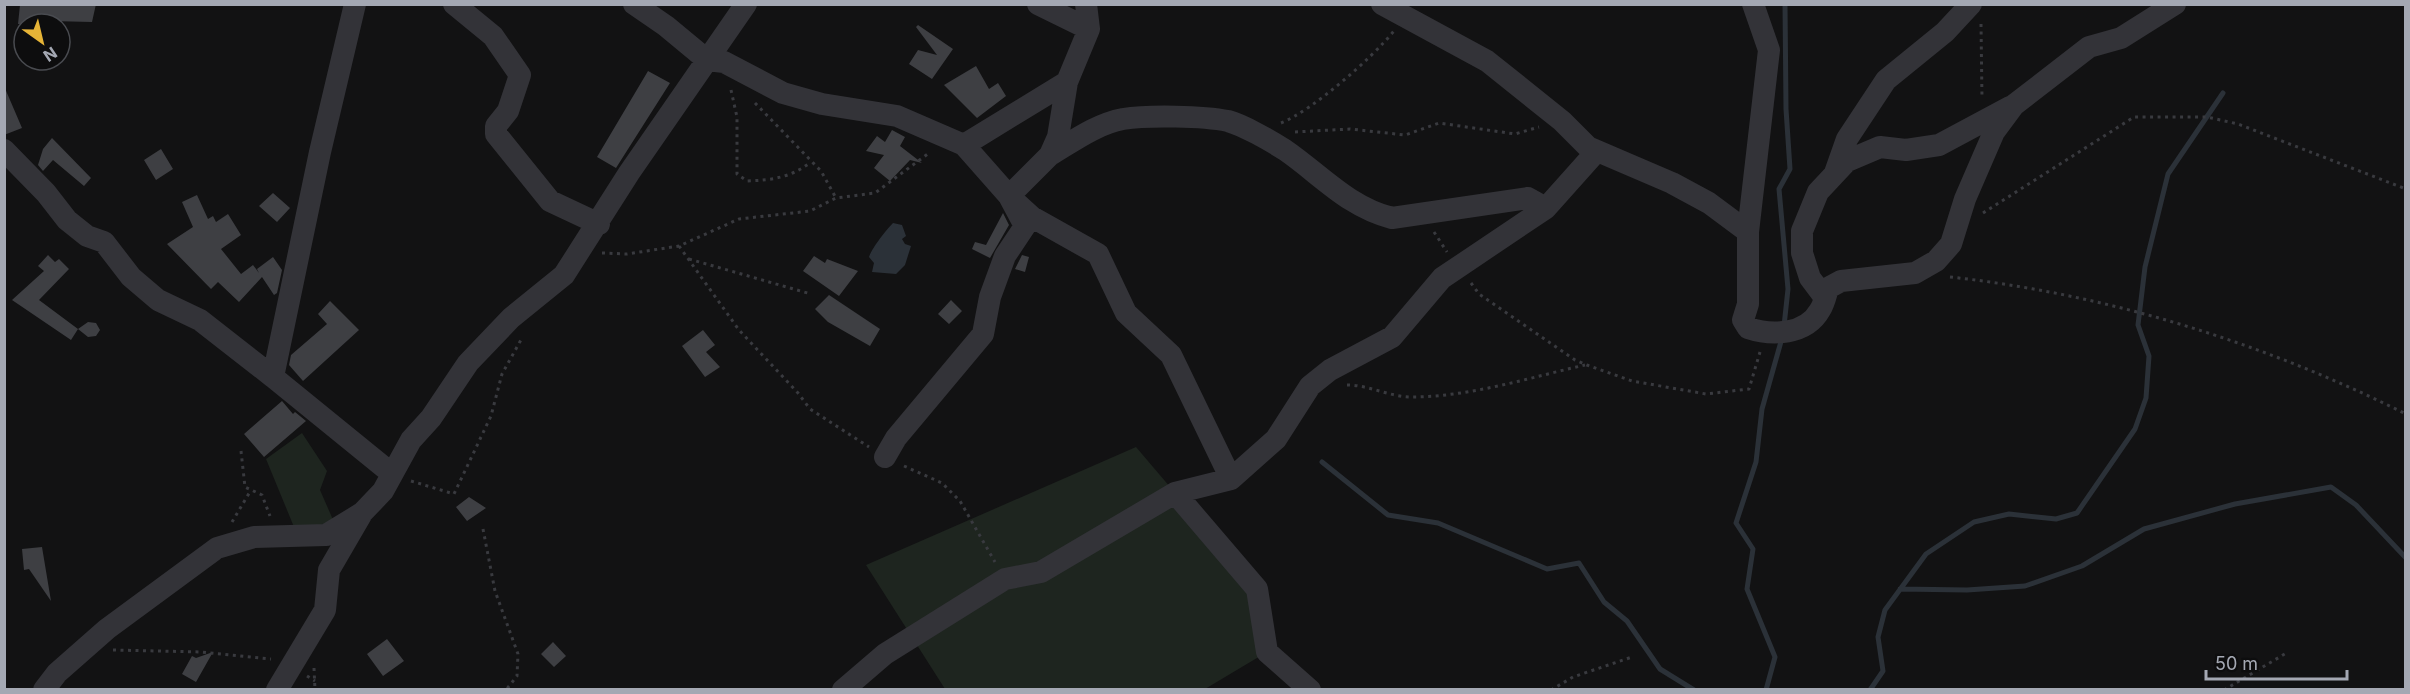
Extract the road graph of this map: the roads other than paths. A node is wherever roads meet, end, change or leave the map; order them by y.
1 (356, 4) edge
2 (454, 4) edge
3 (634, 4) edge
4 (746, 4) edge
5 (1038, 4) edge
6 (1086, 4) edge
7 (1382, 4) edge
8 (1753, 4) edge
9 (2175, 4) edge
10 (1976, 10) edge
11 (1089, 28) junction
12 (716, 61) junction
13 (1067, 82) junction
14 (2014, 105) junction
15 (964, 145) junction
16 (4, 150) edge
17 (1596, 152) junction
18 (1050, 156) junction
19 (1834, 174) junction
20 (1009, 196) junction
21 (1546, 208) junction
22 (599, 224) junction
23 (1748, 232) junction
24 (1825, 298) junction
25 (273, 377) junction
26 (885, 457) road end
27 (392, 474) junction
28 (1231, 480) junction
29 (1175, 493) junction
30 (362, 513) junction
31 (44, 690) edge
32 (277, 690) edge
33 (843, 690) edge
34 (1310, 690) edge

1 - 25 street
2 - 22 street
3 - 12 street
4 - 12 street
5 - 11 street
6 - 11 street
7 - 17 street
8 - 23 street
9 - 14 street
10 - 19 street
11 - 13 street
12 - 15 street
12 - 22 street
13 - 15 street
13 - 18 street
14 - 19 street
14 - 24 street
15 - 20 street
16 - 25 street
17 - 21 street
17 - 23 street
18 - 20 street
18 - 21 street
19 - 24 street
20 - 26 street
20 - 28 street
21 - 28 street
22 - 27 street
23 - 24 street
25 - 27 street
27 - 30 street
28 - 29 street
29 - 33 street
29 - 34 street
30 - 31 street
30 - 32 street

